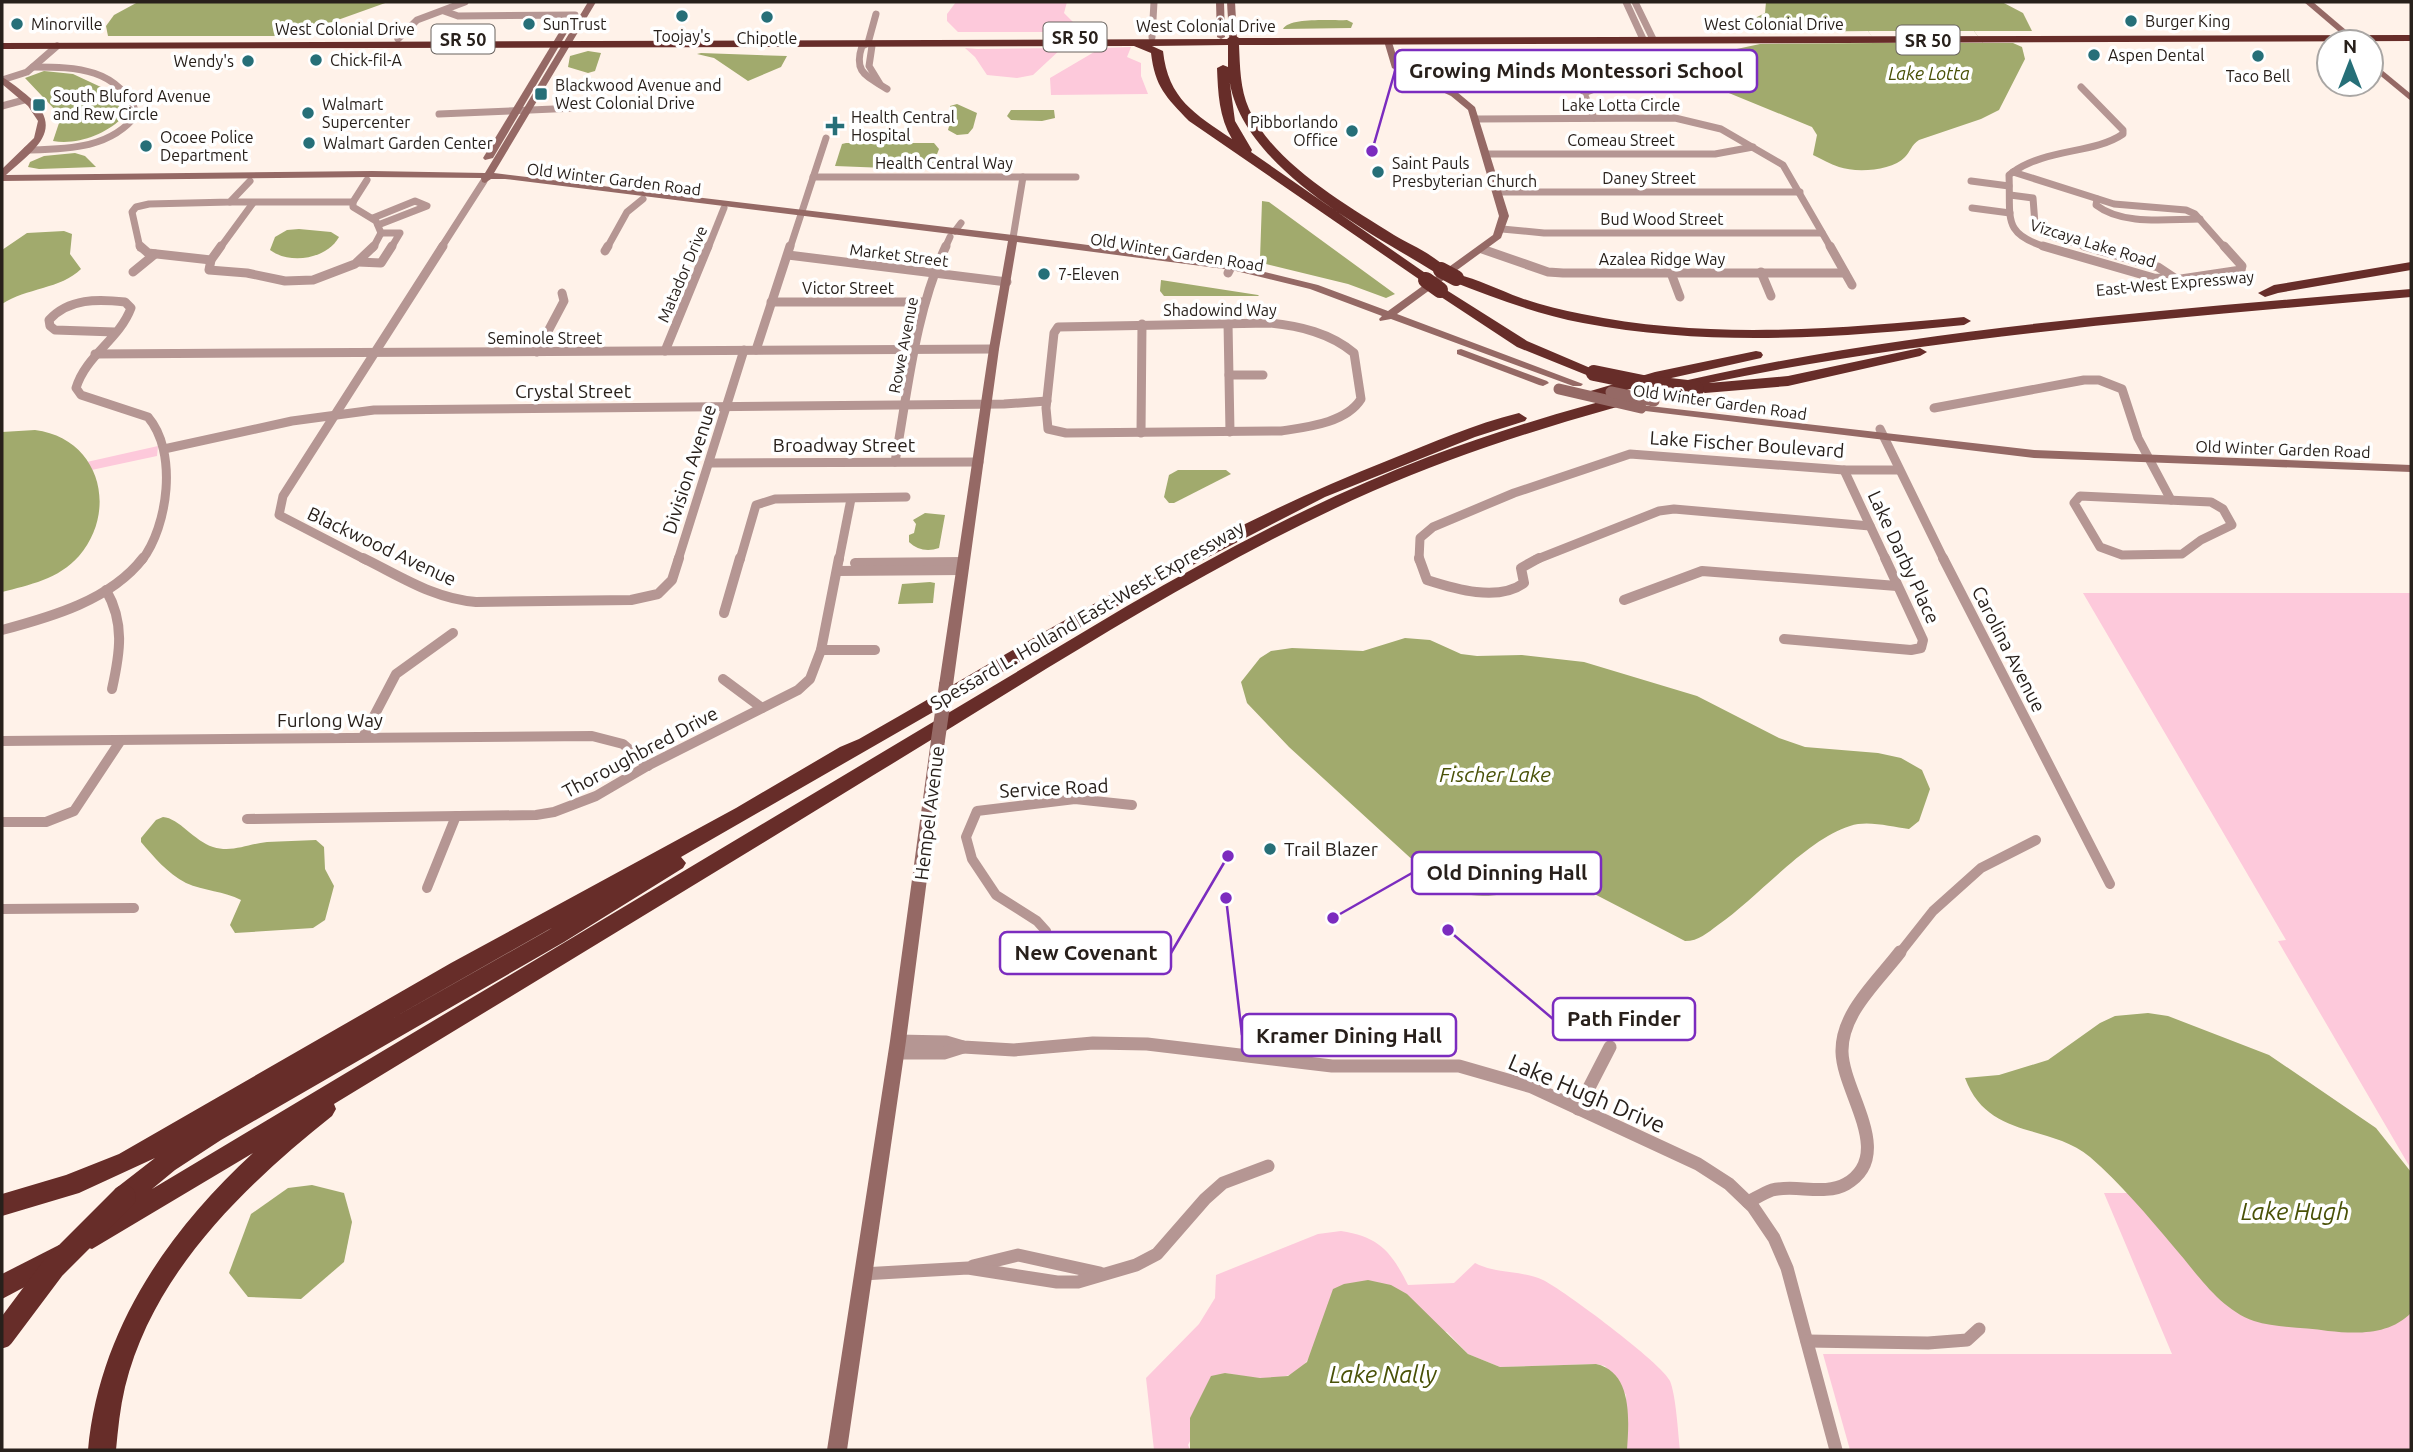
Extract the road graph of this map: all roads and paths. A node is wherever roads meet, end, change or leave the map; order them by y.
1 (465, 2) edge
2 (1154, 2) edge
3 (1220, 2) edge
4 (1231, 2) edge
5 (1626, 2) edge
6 (1635, 2) edge
7 (2299, 2) edge
8 (2308, 2) edge
9 (587, 4) edge
10 (444, 11) junction
11 (876, 14) dead end
12 (575, 15) junction
13 (2332, 28) edge
14 (2335, 28) edge
15 (2221, 33) junction
16 (2411, 33) edge
17 (2385, 35) edge
18 (1152, 37) junction
19 (1647, 37) junction
20 (2040, 37) junction
21 (2315, 37) edge
22 (2315, 38) edge
23 (2385, 38) edge
24 (2411, 38) edge
25 (317, 39) junction
26 (398, 39) junction
27 (1227, 39) junction
28 (1387, 39) junction
29 (2192, 39) junction
30 (869, 40) junction
31 (563, 41) junction
32 (186, 42) junction
33 (244, 42) junction
34 (1093, 42) junction
35 (3, 44) edge
36 (293, 45) junction
37 (57, 46) junction
38 (33, 67) junction
39 (2385, 67) edge
40 (2385, 76) edge
41 (2, 80) edge
42 (1610, 83) dead end
43 (2081, 86) dead end
44 (883, 87) dead end
45 (2411, 88) edge
46 (2411, 98) edge
47 (24, 100) junction
48 (2, 106) edge
49 (574, 111) dead end
50 (520, 112) junction
51 (1594, 118) junction
52 (1477, 119) junction
53 (827, 135) dead end
54 (1753, 147) junction
55 (27, 150) junction
56 (1487, 154) junction
57 (1262, 166) junction
58 (2013, 172) junction
59 (813, 177) junction
60 (1023, 177) junction
61 (1076, 177) dead end
62 (2, 178) edge
63 (253, 178) junction
64 (481, 178) junction
65 (367, 180) junction
66 (1971, 181) dead end
67 (2009, 191) junction
68 (1497, 192) junction
69 (1800, 192) junction
70 (643, 199) junction
71 (2097, 199) junction
72 (230, 202) junction
73 (253, 202) junction
74 (353, 202) junction
75 (724, 208) junction
76 (1972, 208) dead end
77 (2010, 213) junction
78 (799, 214) junction
79 (2200, 219) junction
80 (377, 225) junction
81 (1502, 229) junction
82 (955, 230) junction
83 (1822, 233) junction
84 (1012, 241) junction
85 (2083, 246) junction
86 (1482, 249) junction
87 (605, 251) dead end
88 (155, 254) junction
89 (788, 255) junction
90 (2076, 255) junction
91 (211, 260) junction
92 (358, 261) junction
93 (1231, 266) junction
94 (2411, 266) edge
95 (133, 272) dead end
96 (1761, 272) junction
97 (933, 273) junction
98 (1671, 273) junction
99 (1845, 273) junction
100 (2176, 279) junction
101 (2411, 279) edge
102 (1426, 280) joint
103 (1007, 282) junction
104 (1853, 285) dead end
105 (1440, 290) joint
106 (562, 293) dead end
107 (2265, 293) junction
108 (2411, 293) edge
109 (1771, 296) dead end
110 (1681, 297) dead end
111 (771, 302) junction
112 (925, 302) junction
113 (1062, 315) dead end
114 (1387, 317) junction
115 (1228, 323) junction
116 (2072, 323) junction
117 (1142, 324) junction
118 (1941, 324) junction
119 (1066, 325) junction
120 (115, 332) junction
121 (994, 349) junction
122 (744, 350) junction
123 (756, 350) junction
124 (916, 350) junction
125 (665, 351) junction
126 (537, 352) junction
127 (373, 353) junction
128 (95, 354) junction
129 (1229, 375) junction
130 (1263, 375) dead end
131 (987, 404) junction
132 (905, 405) junction
133 (1047, 405) junction
134 (728, 406) junction
135 (1934, 408) dead end
136 (335, 414) junction
137 (1230, 432) junction
138 (1141, 433) junction
139 (1881, 434) junction
140 (164, 449) junction
141 (2147, 455) junction
142 (2411, 461) edge
143 (895, 462) junction
144 (979, 462) junction
145 (709, 463) junction
146 (2411, 469) edge
147 (1844, 470) junction
148 (1898, 470) junction
149 (906, 497) dead end
150 (851, 499) junction
151 (2171, 500) junction
152 (1870, 526) junction
153 (964, 566) junction
154 (838, 567) junction
155 (1897, 586) junction
156 (106, 590) junction
157 (658, 594) joint
158 (1624, 600) dead end
159 (724, 613) dead end
160 (2, 630) edge
161 (453, 633) dead end
162 (1784, 639) dead end
163 (821, 650) junction
164 (876, 650) dead end
165 (723, 680) dead end
166 (112, 689) dead end
167 (762, 708) junction
168 (363, 737) junction
169 (121, 740) junction
170 (2, 741) edge
171 (866, 744) junction
172 (648, 766) junction
173 (1132, 805) dead end
174 (456, 816) junction
175 (247, 819) dead end
176 (2, 822) edge
177 (2036, 840) dead end
178 (2110, 884) dead end
179 (427, 888) dead end
180 (134, 908) dead end
181 (2, 909) edge
182 (1040, 940) dead end
183 (500, 992) junction
184 (897, 1047) junction
185 (1609, 1047) dead end
186 (1578, 1109) junction
187 (1268, 1166) dead end
188 (1748, 1202) junction
189 (2, 1205) edge
190 (862, 1274) junction
191 (2, 1287) edge
192 (1979, 1329) dead end
193 (2, 1336) edge
194 (1807, 1341) junction
195 (102, 1450) edge
196 (837, 1450) edge
197 (1836, 1450) edge

1 - 10 street
2 - 18 street
3 - 27 main road
4 - 27 main road
5 - 19 street
6 - 19 street
7 - 13 main road
8 - 14 main road
9 - 12 main road, Blackwood Avenue
9 - 31 main road, Blackwood Avenue
10 - 12 street
10 - 26 street
11 - 30 street
12 - 31 main road, Blackwood Avenue
15 - 20 highway, West Colonial Drive / SR 50
15 - 21 highway, West Colonial Drive / SR 50
15 - 29 highway
16 - 17 highway, West Colonial Drive / SR 50
18 - 27 highway, West Colonial Drive / SR 50
18 - 30 highway, West Colonial Drive / SR 50
19 - 20 highway, West Colonial Drive / SR 50
19 - 28 highway, West Colonial Drive / SR 50
19 - 28 highway, West Colonial Drive / SR 50
20 - 29 highway, West Colonial Drive / SR 50
22 - 29 highway, West Colonial Drive / SR 50
23 - 24 highway, West Colonial Drive / SR 50
25 - 26 highway, West Colonial Drive / SR 50
25 - 33 highway, West Colonial Drive / SR 50
25 - 36 highway
26 - 31 highway, West Colonial Drive / SR 50
27 - 28 highway, West Colonial Drive / SR 50
27 - 28 highway, West Colonial Drive / SR 50
27 - 34 highway, West Colonial Drive / SR 50
27 - 57 highway
27 - 118 highway, bridge
28 - 52 main road
30 - 31 highway, West Colonial Drive / SR 50
30 - 34 highway, West Colonial Drive / SR 50
30 - 44 street
31 - 36 highway, West Colonial Drive / SR 50
31 - 50 main road, Blackwood Avenue
32 - 33 highway, West Colonial Drive / SR 50
32 - 35 highway, West Colonial Drive / SR 50
32 - 37 highway, West Colonial Drive / SR 50
33 - 36 highway, West Colonial Drive / SR 50
34 - 57 highway
35 - 37 highway, West Colonial Drive / SR 50
37 - 38 street
38 - 41 street
38 - 55 street
39 - 45 main road
40 - 46 main road
41 - 47 main road
42 - 51 street
43 - 58 street
47 - 48 street
47 - 55 main road
49 - 50 street
50 - 50 street
50 - 64 main road, Blackwood Avenue
51 - 52 street, Lake Lotta Circle
51 - 54 street, Lake Lotta Circle
52 - 56 main road
53 - 59 street
54 - 56 street, Comeau Street
54 - 69 street, Lake Lotta Circle
55 - 62 main road
56 - 68 main road
57 - 102 highway
58 - 67 street, Vizcaya Lake Road
58 - 71 street
59 - 60 street, Health Central Way
59 - 78 street
60 - 61 street, Health Central Way
60 - 84 street, Hempel Avenue
62 - 63 main road, Old Winter Garden Road
63 - 64 main road, Old Winter Garden Road
63 - 65 main road, Old Winter Garden Road
63 - 72 street
64 - 65 main road, Old Winter Garden Road
64 - 70 main road, Old Winter Garden Road
64 - 78 main road, Old Winter Garden Road
64 - 127 street, Blackwood Avenue
65 - 74 street
66 - 67 street
67 - 77 street, Vizcaya Lake Road
67 - 85 street
68 - 69 street, Daney Street
68 - 81 main road
69 - 83 street, Lake Lotta Circle
70 - 75 main road, Old Winter Garden Road
70 - 87 street
71 - 79 street, Vizcaya Lake Road
71 - 79 street
72 - 73 street
72 - 88 street
73 - 74 street
73 - 91 street
74 - 80 street
75 - 78 main road, Old Winter Garden Road
75 - 125 street, Matador Drive
76 - 77 street
77 - 90 street, Vizcaya Lake Road
78 - 82 main road, Old Winter Garden Road
78 - 89 street
79 - 100 street, Vizcaya Lake Road
80 - 80 street
80 - 92 street
80 - 92 street
81 - 83 street, Bud Wood Street
81 - 86 main road
82 - 84 main road, Old Winter Garden Road
82 - 97 street, Rowe Avenue
83 - 99 street, Lake Lotta Circle
84 - 93 main road, Old Winter Garden Road
84 - 93 main road, Old Winter Garden Road
84 - 103 main road, Hempel Avenue
85 - 90 street
85 - 100 street
86 - 98 street, Azalea Ridge Way
86 - 114 main road
88 - 91 street
88 - 95 street
89 - 97 street, Market Street
89 - 111 street
90 - 100 street, Vizcaya Lake Road
91 - 92 street
93 - 114 main road, Old Winter Garden Road
94 - 107 highway
96 - 98 street, Azalea Ridge Way
96 - 99 street, Azalea Ridge Way
96 - 109 street
97 - 103 street, Market Street
97 - 112 street, Rowe Avenue
98 - 110 street
99 - 104 street, Lake Lotta Circle
101 - 107 highway, East-West Expressway
102 - 105 highway, bridge
103 - 121 main road, Hempel Avenue
105 - 116 highway, bridge
106 - 126 street
107 - 118 highway, East-West Expressway
108 - 116 highway, East-West Expressway
111 - 112 street, Victor Street
111 - 123 street
112 - 124 street, Rowe Avenue
113 - 119 street
114 - 139 main road, Old Winter Garden Road, bridge
114 - 139 main road, Old Winter Garden Road, bridge
115 - 117 street, Shadowind Way
115 - 129 street
115 - 137 street, Shadowind Way
116 - 183 highway, Spessard L. Holland East-West Expressway
117 - 119 street, Shadowind Way
117 - 138 street
118 - 171 highway, Spessard L. Holland East-West Expressway
119 - 133 street
120 - 120 street
120 - 128 street
121 - 124 street, Seminole Street
121 - 131 main road, Hempel Avenue
122 - 123 street, Seminole Street
122 - 125 street, Seminole Street
122 - 134 street, Division Avenue
123 - 124 street, Seminole Street
124 - 132 street, Rowe Avenue
125 - 126 street, Seminole Street
126 - 127 street, Seminole Street
127 - 128 street, Seminole Street
127 - 136 street, Blackwood Avenue
128 - 140 street
129 - 130 street
129 - 137 street
131 - 132 street, Crystal Street
131 - 133 street
131 - 144 main road, Hempel Avenue
132 - 134 street, Crystal Street
132 - 143 street, Rowe Avenue
133 - 138 street, Shadowind Way
134 - 136 street, Crystal Street
134 - 145 street, Division Avenue
135 - 141 street
136 - 140 street, Crystal Street
136 - 157 street, Blackwood Avenue
137 - 138 street, Shadowind Way
139 - 141 main road, Old Winter Garden Road
139 - 148 street, Carolina Avenue
140 - 156 street
141 - 142 main road, Old Winter Garden Road
141 - 146 main road, Old Winter Garden Road
141 - 151 street
143 - 144 street, Broadway Street
143 - 145 street, Broadway Street
144 - 153 main road, Hempel Avenue
145 - 157 street, Division Avenue
147 - 148 street, Lake Fischer Boulevard
147 - 152 street, Lake Darby Place
147 - 152 street, Lake Fischer Boulevard
148 - 178 street, Carolina Avenue
149 - 150 street
150 - 154 street, Thoroughbred Drive
150 - 159 street
151 - 151 street
152 - 155 street, Lake Darby Place
153 - 154 street
153 - 184 main road, Hempel Avenue, bridge
154 - 163 street, Thoroughbred Drive
155 - 158 street
155 - 162 street, Lake Darby Place
156 - 160 street
156 - 166 street
161 - 168 street
163 - 164 street
163 - 167 street, Thoroughbred Drive
165 - 167 street
167 - 172 street, Thoroughbred Drive
168 - 169 street, Furlong Way
168 - 172 street, Furlong Way
169 - 170 street, Furlong Way
169 - 176 street
171 - 189 highway
171 - 193 highway, bridge
172 - 174 street, Thoroughbred Drive
173 - 182 street, Service Road
174 - 175 street, Thoroughbred Drive
174 - 179 street
177 - 188 street
180 - 181 street
183 - 191 highway
183 - 195 highway
184 - 186 street, Lake Hugh Drive
184 - 190 main road, Hempel Avenue
185 - 186 street
186 - 188 street, Lake Hugh Drive
187 - 190 street
188 - 194 street, Lake Hugh Drive
190 - 196 main road, Hempel Avenue
192 - 194 street
194 - 197 street, Lake Hugh Drive

